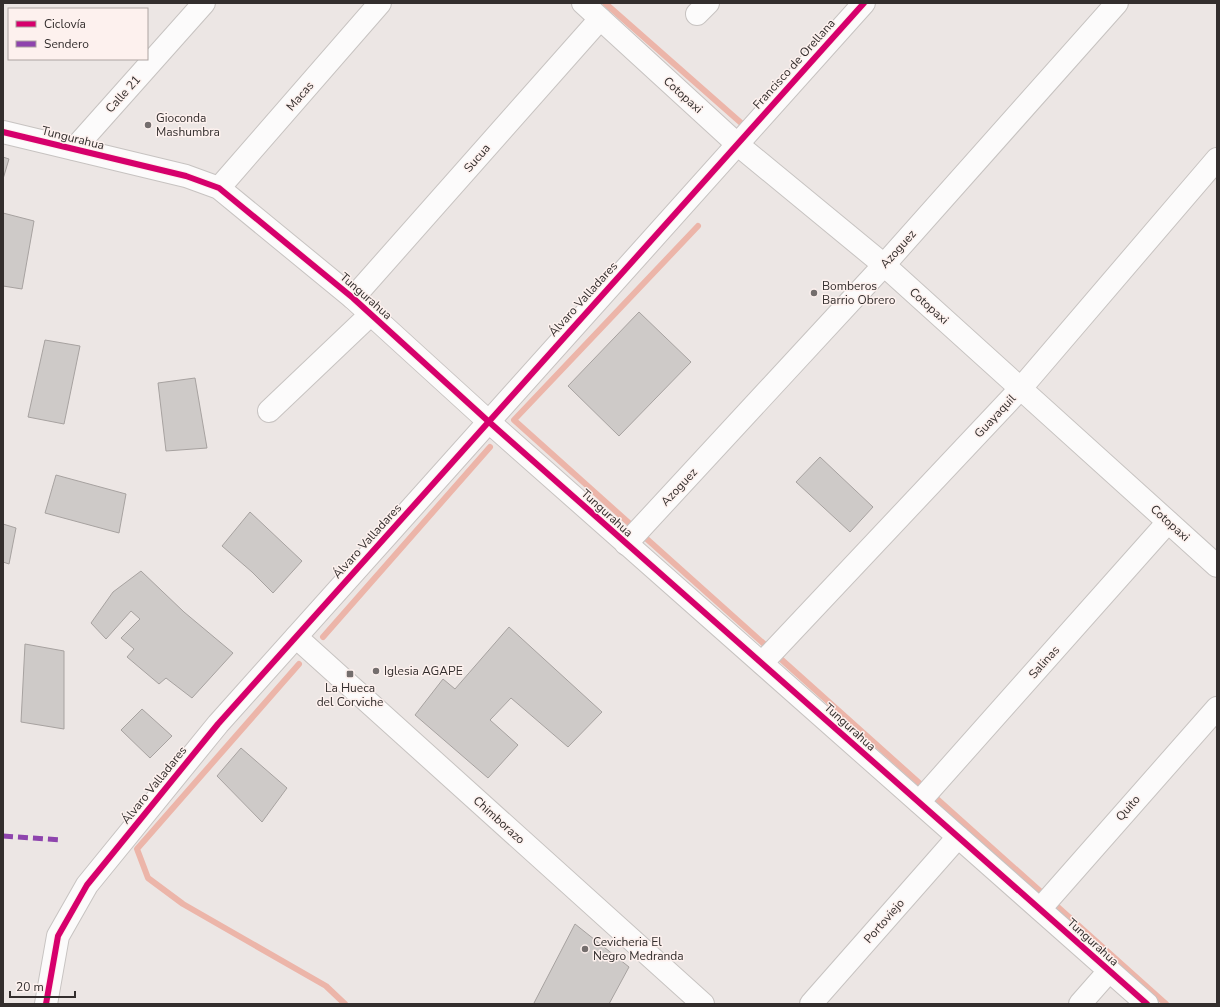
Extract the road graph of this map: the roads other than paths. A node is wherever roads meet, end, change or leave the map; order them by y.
1 (204, 3) edge
2 (380, 3) edge
3 (583, 3) edge
4 (864, 3) edge
5 (1117, 3) edge
6 (600, 19) junction
7 (3, 132) edge
8 (745, 134) junction
9 (74, 149) junction
10 (1217, 159) edge
11 (219, 188) junction
12 (884, 265) junction
13 (353, 298) junction
14 (371, 314) junction
15 (1021, 388) junction
16 (269, 411) dead end
17 (488, 421) junction
18 (1168, 522) junction
19 (627, 543) junction
20 (1217, 566) edge
21 (296, 637) junction
22 (763, 662) junction
23 (1217, 708) edge
24 (920, 802) junction
25 (958, 837) junction
26 (1040, 908) junction
27 (1109, 971) junction
28 (46, 1004) edge
29 (703, 1004) edge
30 (811, 1004) edge
31 (1080, 1004) edge
32 (1146, 1004) edge

1 - 9 street, Calle 21
2 - 11 street, Macas
3 - 6 street, Cotopaxi
4 - 8 street, Francisco de Orellana
5 - 12 street, Azoguez
6 - 8 street, Cotopaxi
6 - 13 street, Sucua
7 - 9 street, Tungurahua
8 - 12 street, Cotopaxi
8 - 17 street, Álvaro Valladares
9 - 11 street, Tungurahua
10 - 15 street, Guayaquil
11 - 13 street, Tungurahua
12 - 15 street, Cotopaxi
12 - 19 street, Azoguez
13 - 14 street, Tungurahua
14 - 16 street
14 - 17 street, Tungurahua
15 - 18 street, Cotopaxi
15 - 22 street, Guayaquil
17 - 19 street, Tungurahua
17 - 21 street, Álvaro Valladares
18 - 20 street, Cotopaxi
18 - 24 street, Salinas
19 - 22 street, Tungurahua
21 - 28 street, Álvaro Valladares
21 - 29 street, Chimborazo
22 - 24 street, Tungurahua
23 - 26 street, Quito
24 - 25 street, Tungurahua
25 - 26 street, Tungurahua
25 - 30 street, Portoviejo
26 - 27 street, Tungurahua
27 - 31 street
27 - 32 street, Tungurahua

